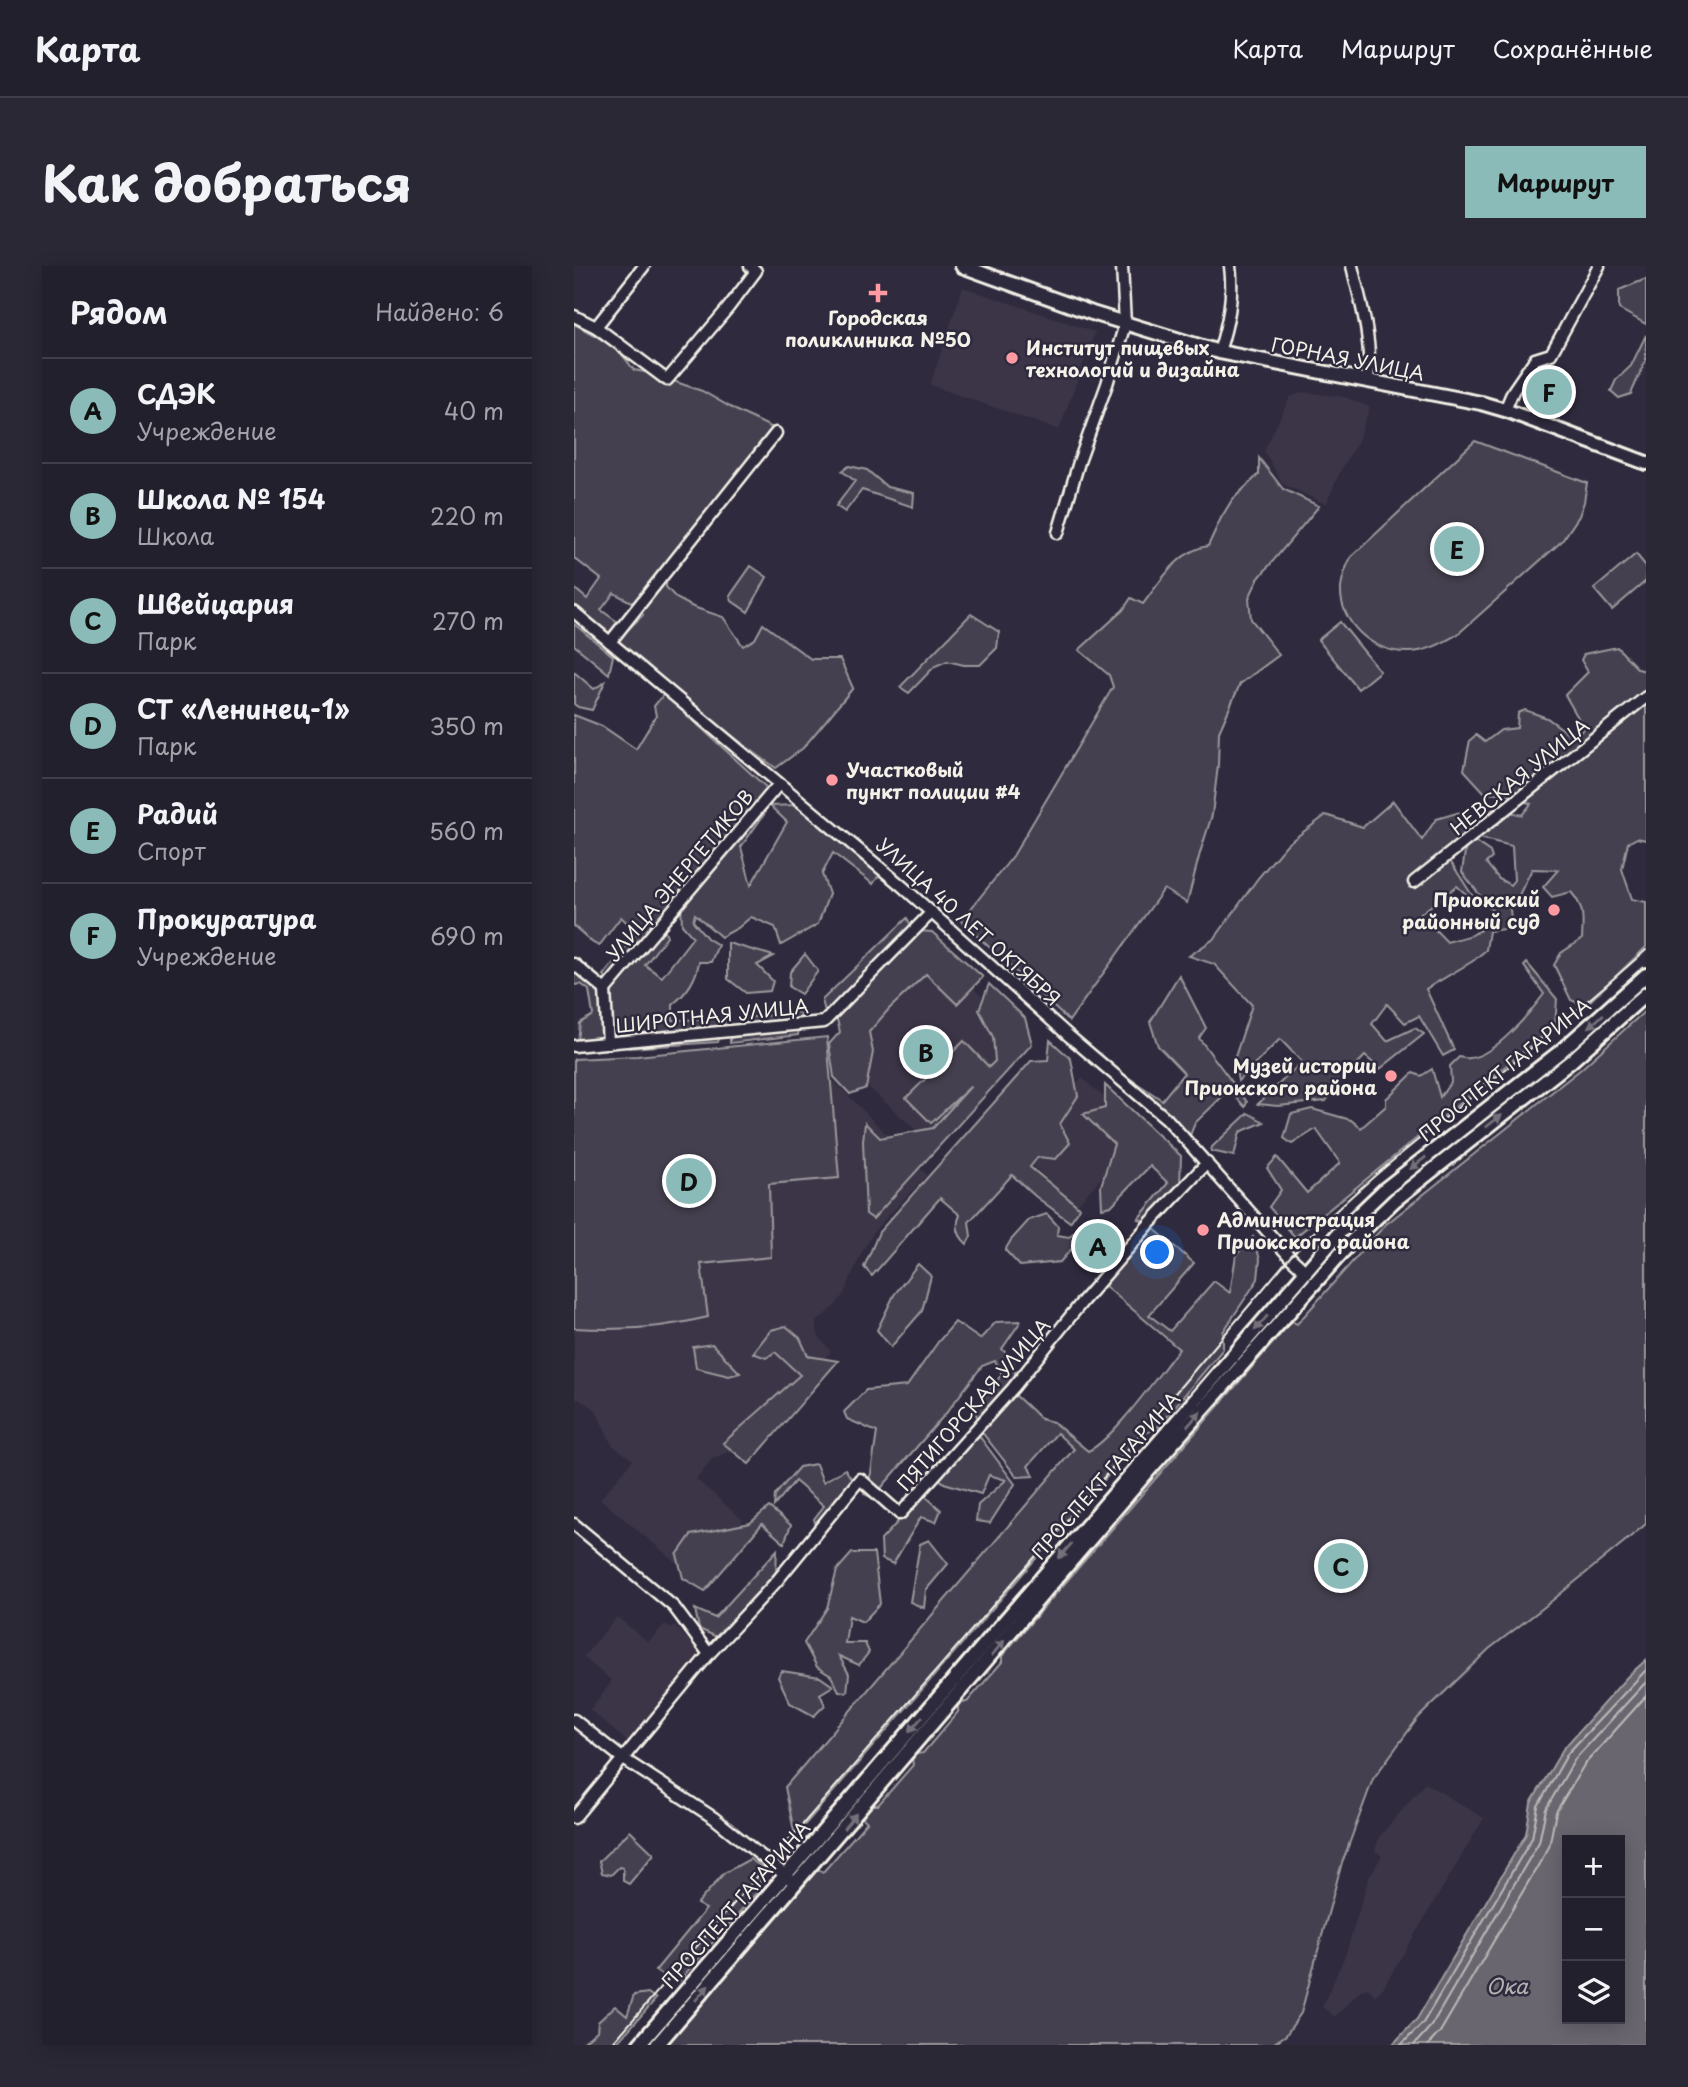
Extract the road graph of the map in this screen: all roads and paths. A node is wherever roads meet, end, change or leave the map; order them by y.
1 (644, 266) edge
2 (750, 266) edge
3 (962, 266) edge
4 (1122, 266) edge
5 (1230, 266) edge
6 (1352, 266) edge
7 (1600, 266) edge
8 (574, 316) edge
9 (1125, 324) junction
10 (596, 327) junction
11 (1219, 352) junction
12 (1368, 381) junction
13 (1505, 410) junction
14 (776, 433) dead end
15 (1646, 463) edge
16 (1058, 533) dead end
17 (574, 612) edge
18 (610, 642) junction
19 (1646, 697) edge
20 (779, 783) junction
21 (1413, 883) dead end
22 (932, 912) junction
23 (574, 964) edge
24 (1646, 975) edge
25 (605, 990) junction
26 (1646, 994) edge
27 (608, 1043) junction
28 (574, 1046) edge
29 (1207, 1163) junction
30 (1305, 1271) junction
31 (1317, 1281) junction
32 (574, 1524) edge
33 (709, 1654) junction
34 (574, 1720) edge
35 (622, 1758) junction
36 (574, 1818) edge
37 (785, 1875) junction
38 (796, 1884) junction
39 (639, 2045) edge
40 (657, 2045) edge

1 - 10 street
2 - 10 street
3 - 9 main road, ГОРНАЯ УЛИЦА
4 - 9 street
5 - 11 street
6 - 12 street
7 - 13 street
8 - 10 street
9 - 11 main road, ГОРНАЯ УЛИЦА
9 - 16 street
11 - 12 main road, ГОРНАЯ УЛИЦА
12 - 13 main road, ГОРНАЯ УЛИЦА
13 - 15 main road, ГОРНАЯ УЛИЦА
14 - 18 street
17 - 18 street, УЛИЦА 40 ЛЕТ ОКТЯБРЯ
18 - 20 street, УЛИЦА 40 ЛЕТ ОКТЯБРЯ
19 - 21 street, НЕВСКАЯ УЛИЦА
20 - 22 street, УЛИЦА 40 ЛЕТ ОКТЯБРЯ
20 - 25 street, УЛИЦА ЭНЕРГЕТИКОВ
22 - 27 street, ШИРОТНАЯ УЛИЦА
22 - 29 street, УЛИЦА 40 ЛЕТ ОКТЯБРЯ
23 - 25 street
24 -> 30 main road, ПРОСПЕКТ ГАГАРИНА
25 - 27 street
31 -> 26 main road, ПРОСПЕКТ ГАГАРИНА
27 - 28 street, ШИРОТНАЯ УЛИЦА
29 - 30 street, УЛИЦА 40 ЛЕТ ОКТЯБРЯ
29 - 33 street, ПЯТИГОРСКАЯ УЛИЦА
30 - 31 main road, УЛИЦА 40 ЛЕТ ОКТЯБРЯ
30 -> 37 main road, ПРОСПЕКТ ГАГАРИНА
38 -> 31 main road, ПРОСПЕКТ ГАГАРИНА
32 - 33 street
33 - 35 street, ПЯТИГОРСКАЯ УЛИЦА
34 - 35 street
35 - 36 street, ПЯТИГОРСКАЯ УЛИЦА
35 - 37 street
37 - 38 street
37 - 39 main road, ПРОСПЕКТ ГАГАРИНА
40 -> 38 main road, ПРОСПЕКТ ГАГАРИНА

